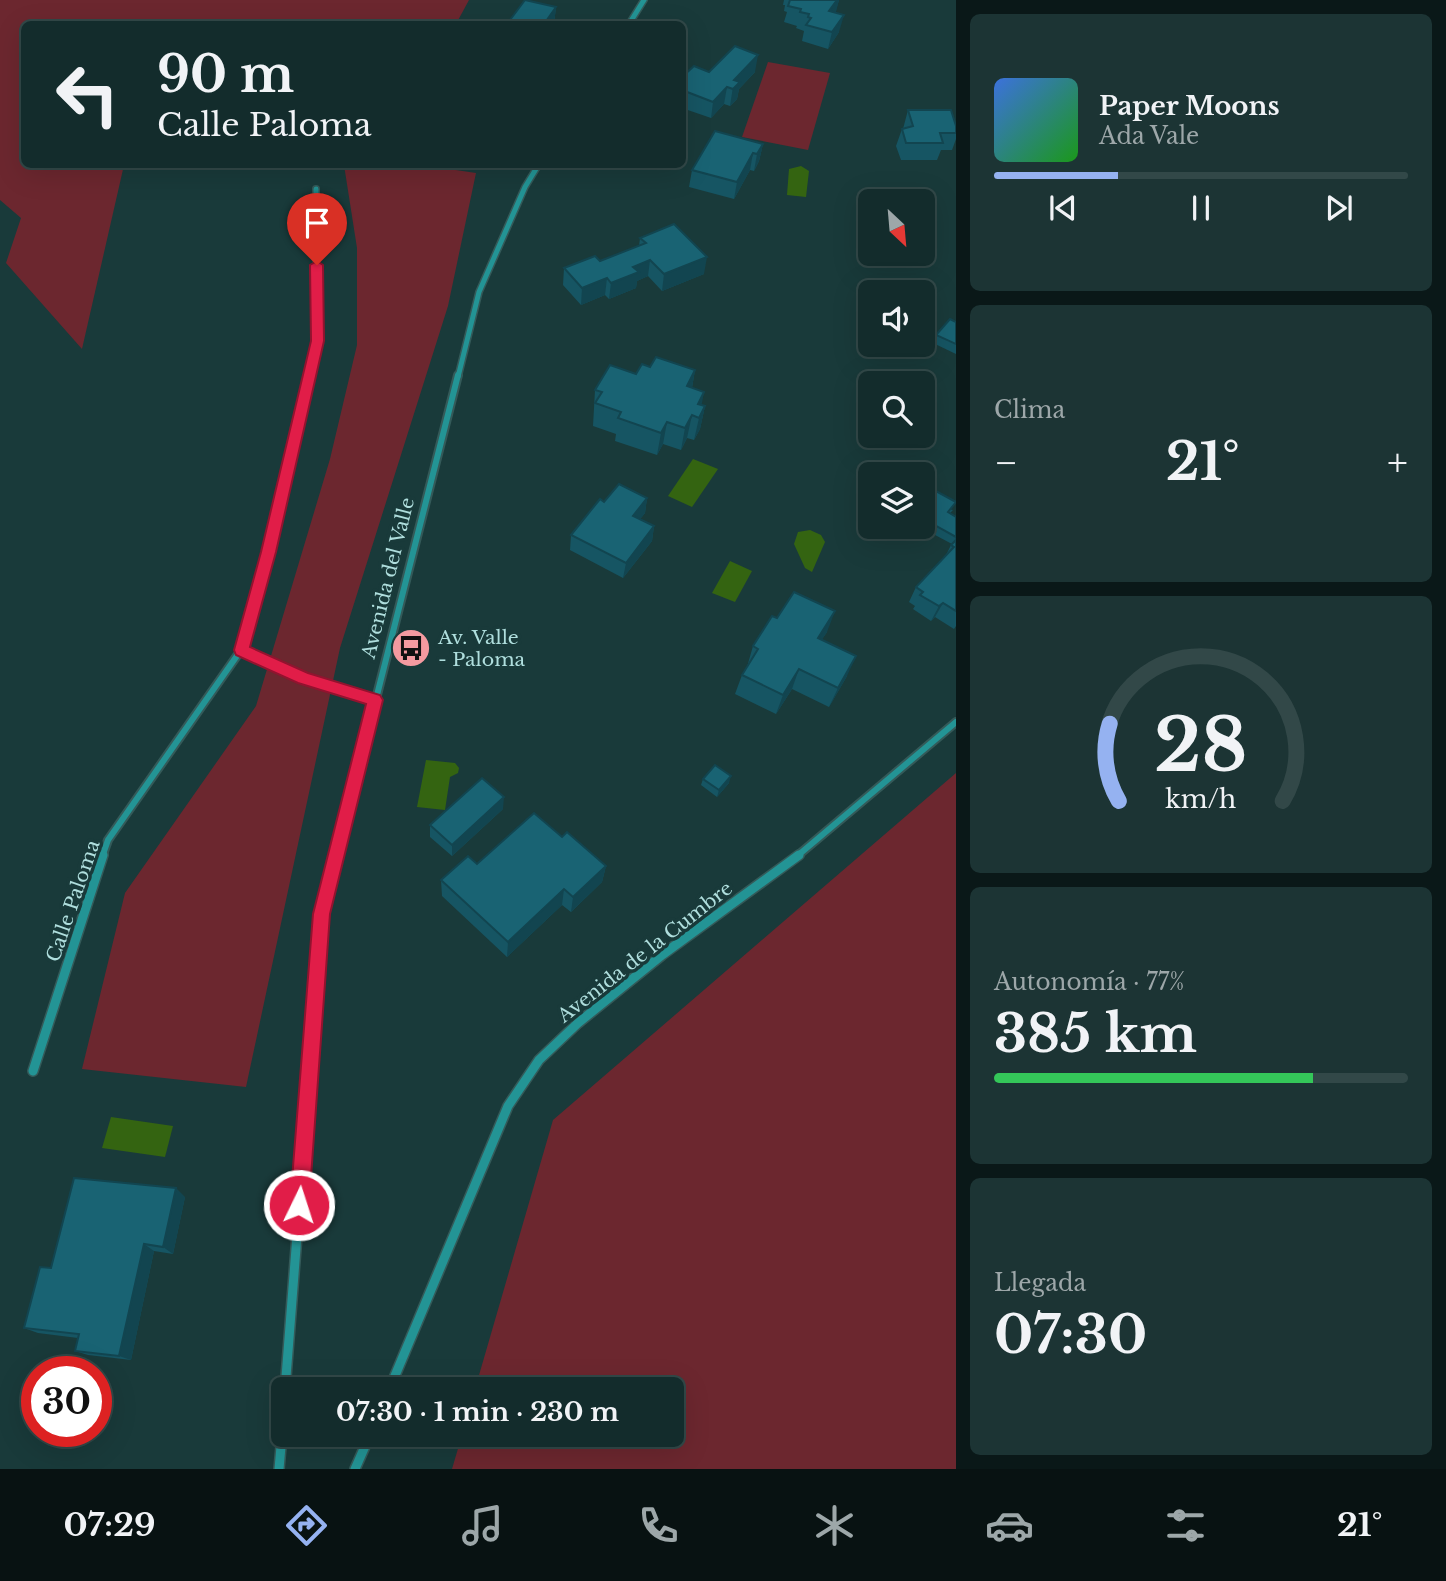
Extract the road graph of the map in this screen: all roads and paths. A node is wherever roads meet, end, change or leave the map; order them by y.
1 (644, 0) edge
2 (631, 21) edge
3 (537, 168) edge
4 (316, 189) dead end
5 (241, 650) junction
6 (375, 700) junction
7 (956, 722) edge
8 (33, 1071) dead end
9 (286, 1377) edge
10 (394, 1377) edge
11 (281, 1447) edge
12 (365, 1447) edge
13 (279, 1469) edge
14 (355, 1469) edge

1 - 2 street
3 - 6 street, Avenida del Valle
4 - 5 street, Calle Paloma
5 - 6 street
5 - 8 street, Calle Paloma
6 - 9 street, Avenida del Valle
7 - 10 street, Avenida de la Cumbre
11 - 13 street
12 - 14 street

